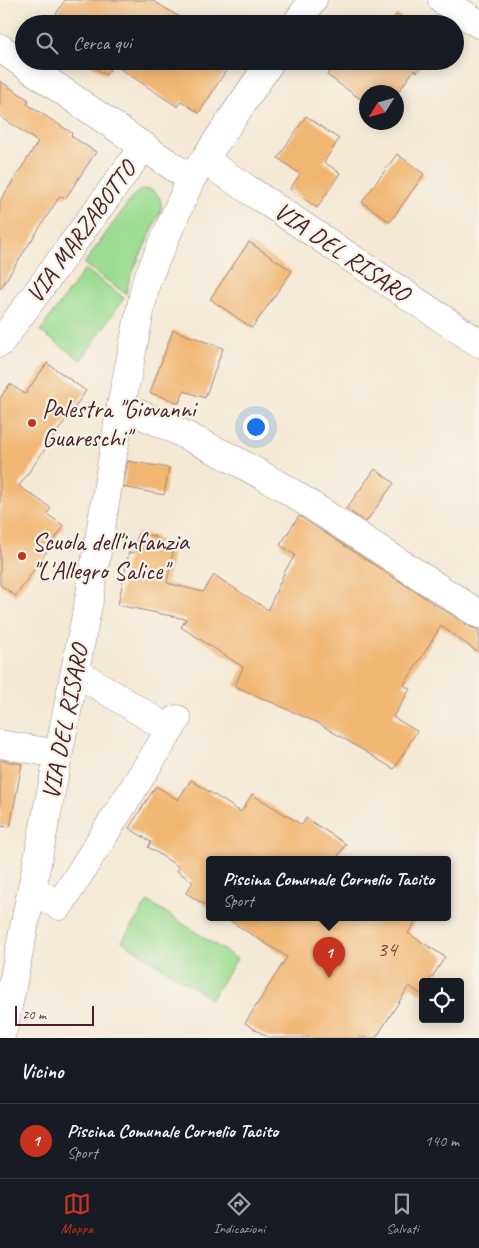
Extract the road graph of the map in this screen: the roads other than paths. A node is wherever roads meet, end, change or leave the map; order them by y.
1 (312, 0) edge
2 (442, 0) edge
3 (302, 15) edge
4 (479, 24) edge
5 (0, 48) edge
6 (15, 58) edge
7 (32, 70) edge
8 (265, 70) edge
9 (144, 146) junction
10 (198, 169) junction
11 (0, 343) edge
12 (479, 344) edge
13 (121, 406) junction
14 (479, 614) edge
15 (77, 690) junction
16 (0, 744) edge
17 (58, 754) junction
18 (32, 888) junction
19 (0, 1038) edge

1 - 3 street
2 - 4 street
5 - 6 street
7 - 9 street
8 - 10 street, VIA DEL RISARO
9 - 10 street
9 - 11 street, VIA MARZABOTTO
10 - 12 street, VIA DEL RISARO
10 - 13 street, VIA DEL RISARO
13 - 14 street
13 - 15 street, VIA DEL RISARO
15 - 17 street, VIA DEL RISARO
15 - 18 street
16 - 17 street
17 - 18 street, VIA DEL RISARO
18 - 19 street, VIA DEL RISARO

